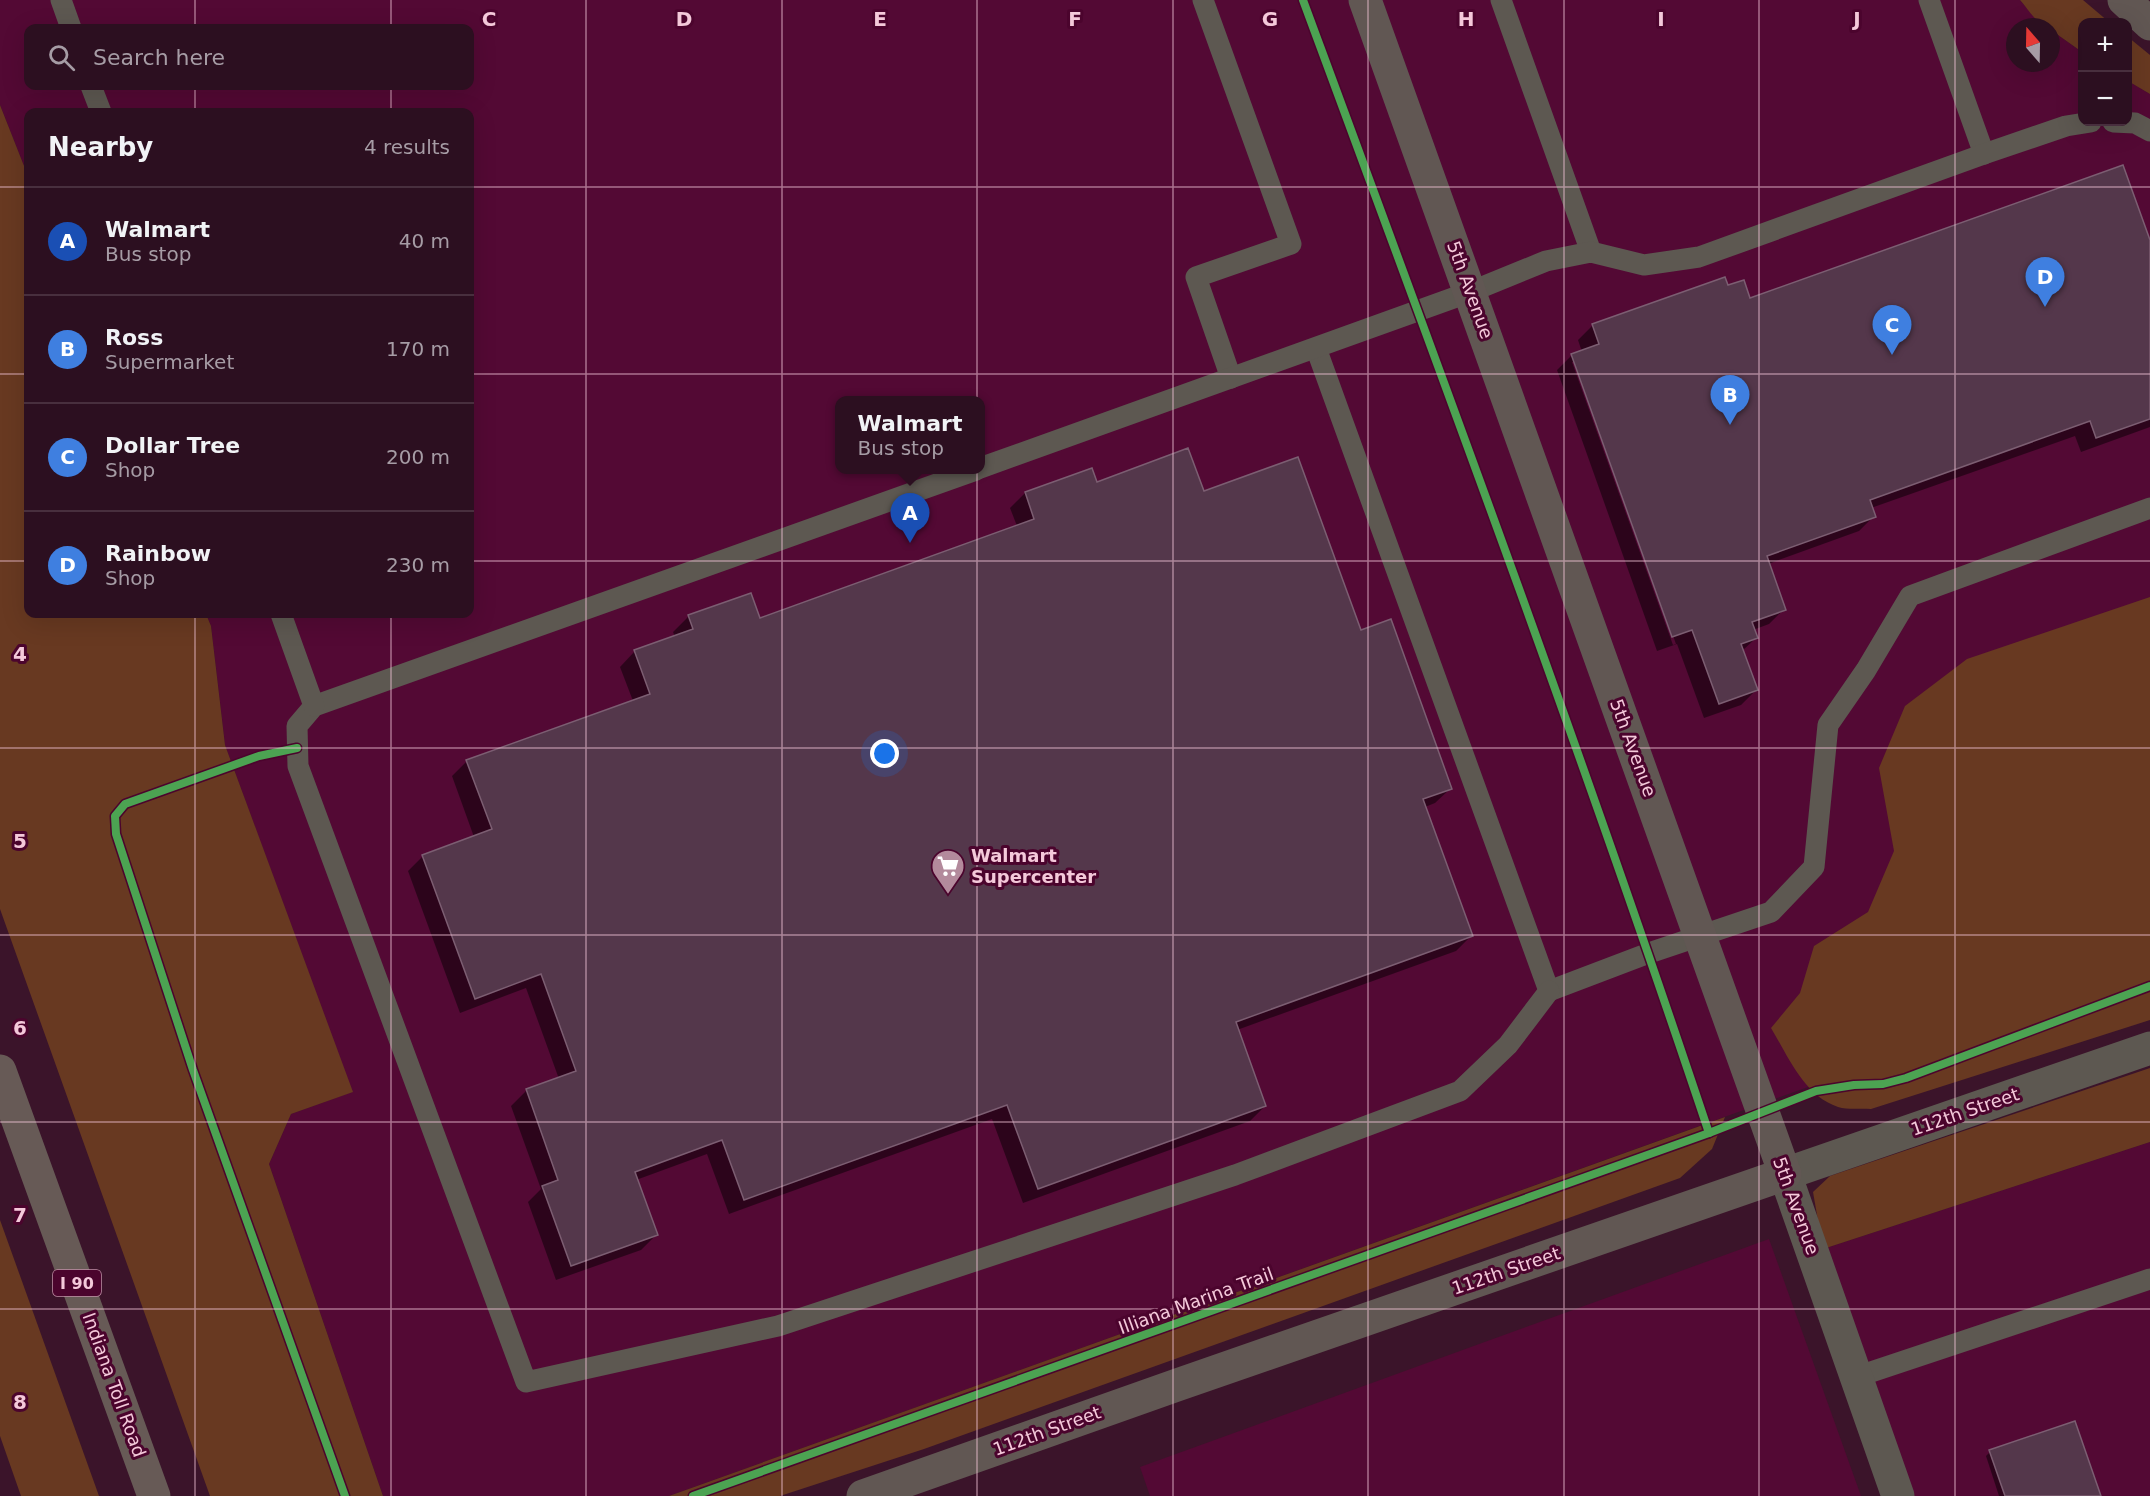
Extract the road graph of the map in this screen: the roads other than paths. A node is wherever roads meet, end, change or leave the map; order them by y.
1 (61, 0) edge
2 (1203, 0) edge
3 (1365, 0) edge
4 (1501, 0) edge
5 (1929, 0) edge
6 (2124, 0) edge
7 (70, 24) edge
8 (2150, 24) edge
9 (93, 90) edge
10 (99, 108) edge
11 (2132, 123) edge
12 (2078, 124) edge
13 (2150, 131) edge
14 (1984, 154) junction
15 (1591, 252) junction
16 (1470, 292) junction
17 (1316, 348) junction
18 (1231, 378) junction
19 (985, 467) edge
20 (965, 474) edge
21 (2150, 508) edge
22 (282, 618) edge
23 (314, 706) junction
24 (1700, 936) junction
25 (1549, 991) junction
26 (2150, 1048) edge
27 (0, 1071) edge
28 (1785, 1174) junction
29 (2150, 1279) edge
30 (1856, 1377) junction
31 (154, 1496) edge
32 (863, 1496) edge
33 (1898, 1496) edge

1 - 7 lane
2 - 18 lane
3 - 16 street, 5th Avenue
4 - 15 lane
5 - 14 lane
6 - 8 street
9 - 10 lane
11 - 13 lane
12 - 14 lane
14 - 15 lane
15 - 16 lane
16 - 17 lane
16 - 24 street, 5th Avenue
17 - 18 lane
17 - 25 lane
18 - 19 lane
20 - 23 lane
21 - 24 lane
22 - 23 lane
23 - 25 lane
24 - 25 lane
24 - 28 street, 5th Avenue
26 - 28 street, 112th Street
27 - 31 highway, Indiana Toll Road / I 90
28 - 30 street, 5th Avenue
28 - 32 street, 112th Street
29 - 30 lane
30 - 33 street, 5th Avenue

